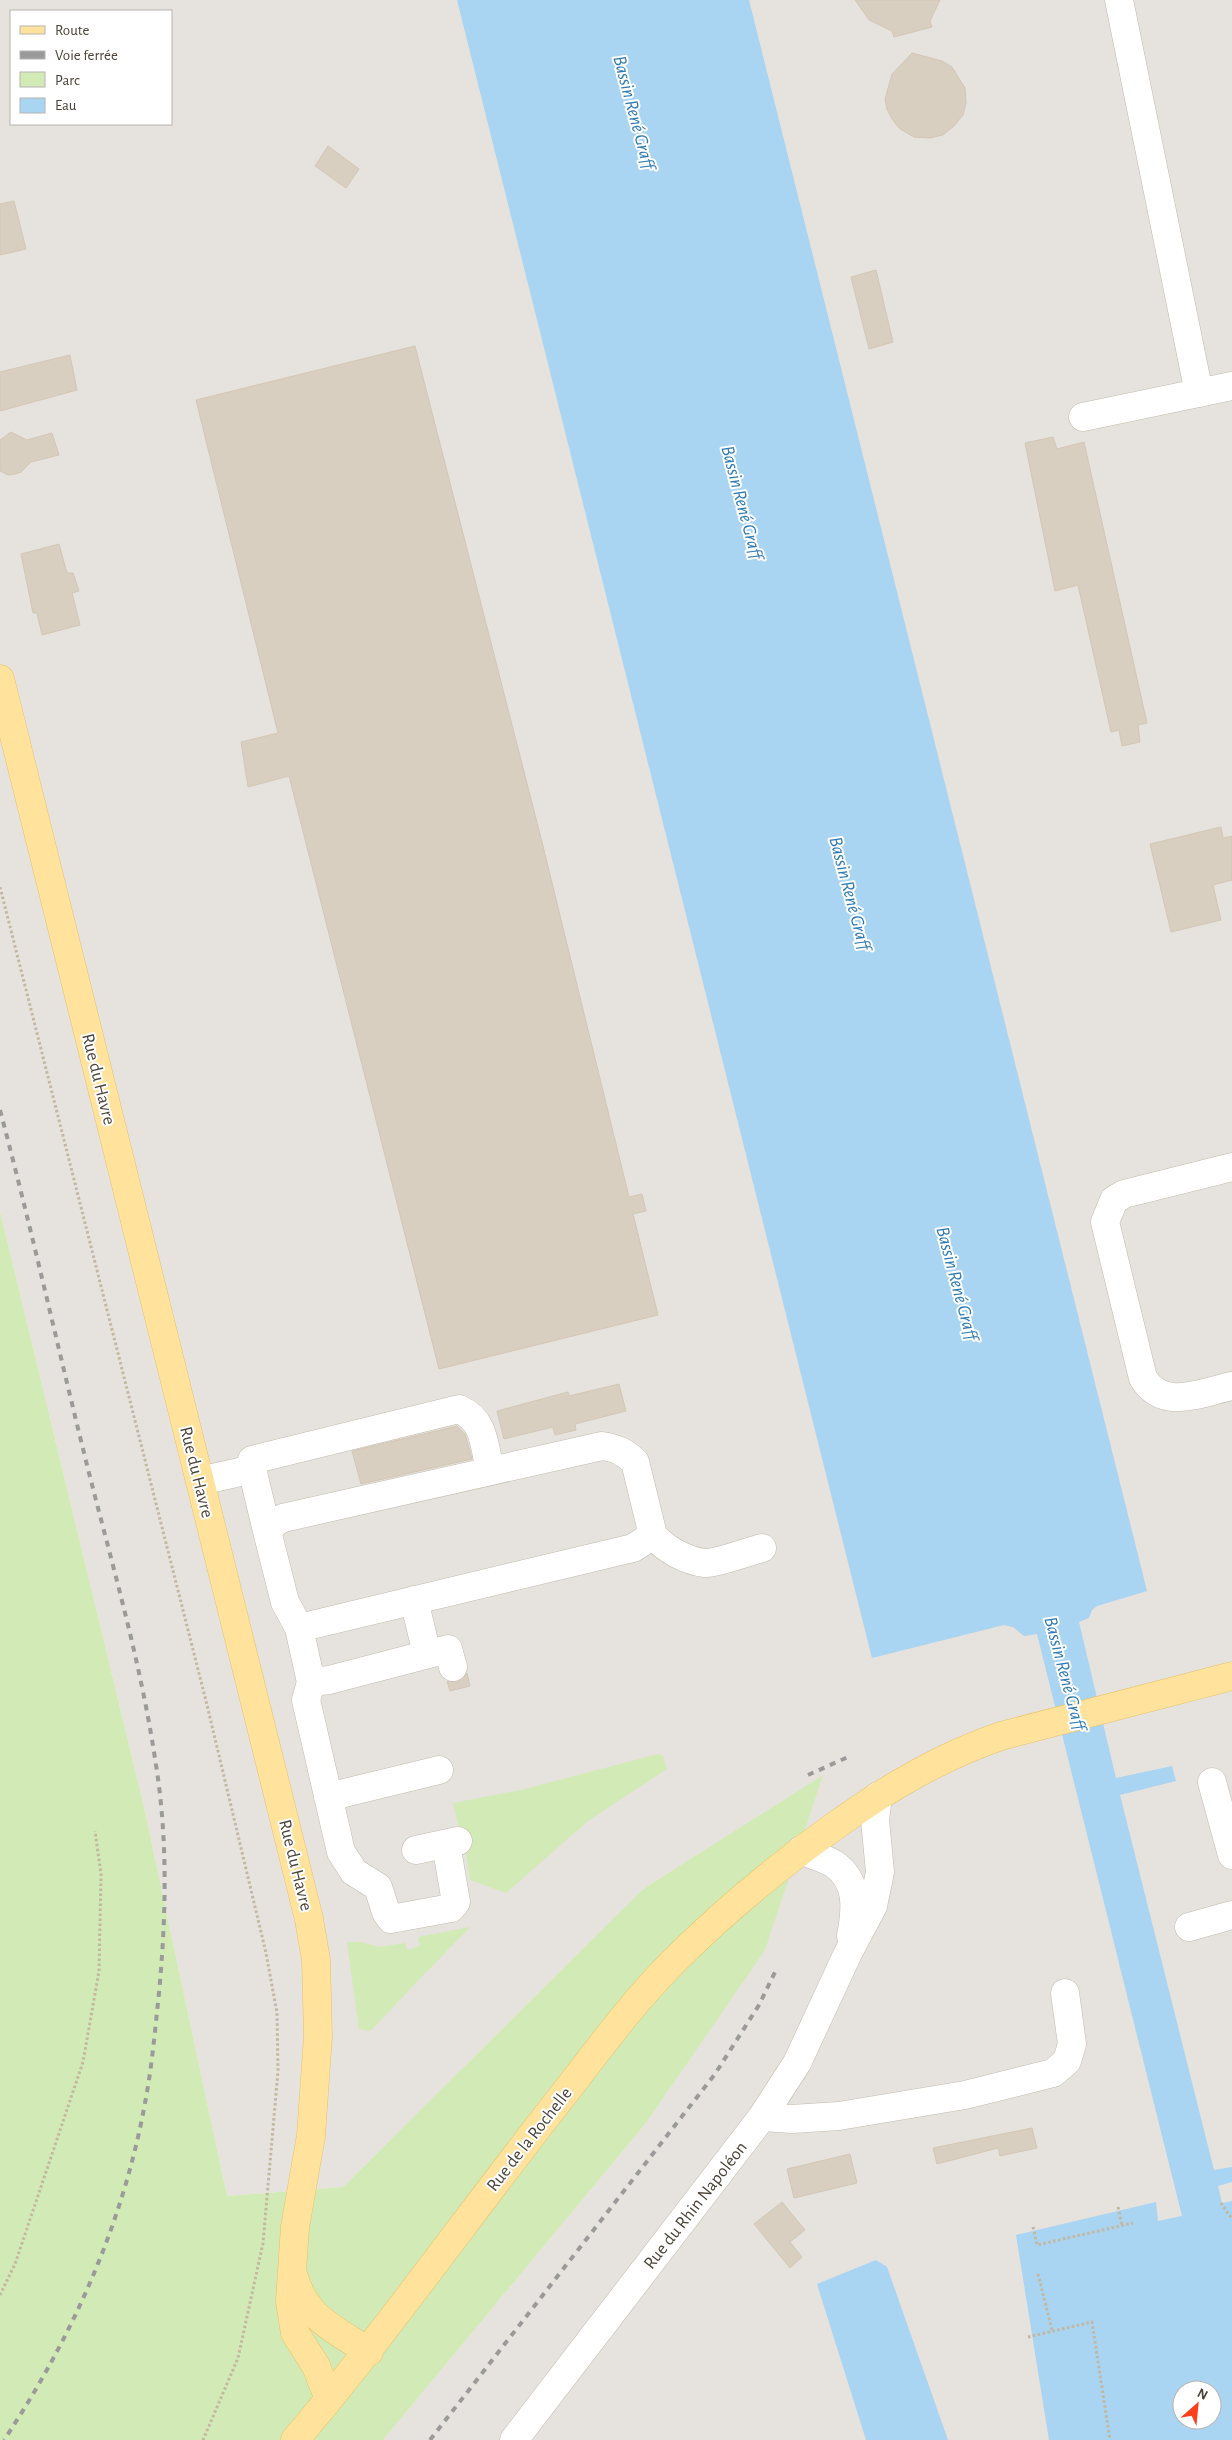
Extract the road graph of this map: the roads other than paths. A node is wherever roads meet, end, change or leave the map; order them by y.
1 (1119, 0) edge
2 (1232, 386) edge
3 (1199, 393) junction
4 (1083, 417) dead end
5 (0, 679) edge
6 (1232, 1167) edge
7 (1232, 1386) edge
8 (249, 1470) junction
9 (490, 1470) junction
10 (200, 1481) junction
11 (268, 1535) junction
12 (653, 1535) junction
13 (762, 1548) dead end
14 (414, 1600) junction
15 (299, 1628) junction
16 (427, 1654) junction
17 (453, 1667) dead end
18 (1232, 1676) edge
19 (311, 1682) junction
20 (439, 1770) dead end
21 (1212, 1782) dead end
22 (878, 1796) junction
23 (328, 1797) junction
24 (416, 1850) dead end
25 (794, 1855) junction
26 (1232, 1855) edge
27 (1232, 1916) edge
28 (1189, 1927) dead end
29 (848, 1953) junction
30 (1065, 1993) dead end
31 (762, 2117) junction
32 (293, 2273) junction
33 (369, 2352) junction
34 (329, 2399) junction
35 (295, 2440) edge
36 (514, 2440) edge

1 - 3 street
2 - 3 street
3 - 4 street
5 - 10 main road, Rue du Havre
6 - 7 street
8 - 9 street
8 - 10 street
8 - 11 street
9 - 11 street
9 - 12 street
10 - 32 main road, Rue du Havre
11 - 15 street
12 - 13 street
12 - 14 street
14 - 15 street
14 - 16 street
15 - 19 street
16 - 17 street
16 - 19 street
18 - 22 main road
19 - 23 street
20 - 23 street
21 - 26 street
22 - 25 main road
22 - 29 street, Rue du Rhin Napoléon
23 - 24 street
25 - 29 street, Rue du Rhin Napoléon
25 - 33 main road, Rue de la Rochelle
27 - 28 street
29 - 31 street, Rue du Rhin Napoléon
30 - 31 street
31 - 36 street, Rue du Rhin Napoléon
32 - 33 main road, Rue du Havre
32 - 34 main road, Rue du Havre
33 - 34 main road, Rue de la Rochelle
34 - 35 main road, Rue de la Rochelle

